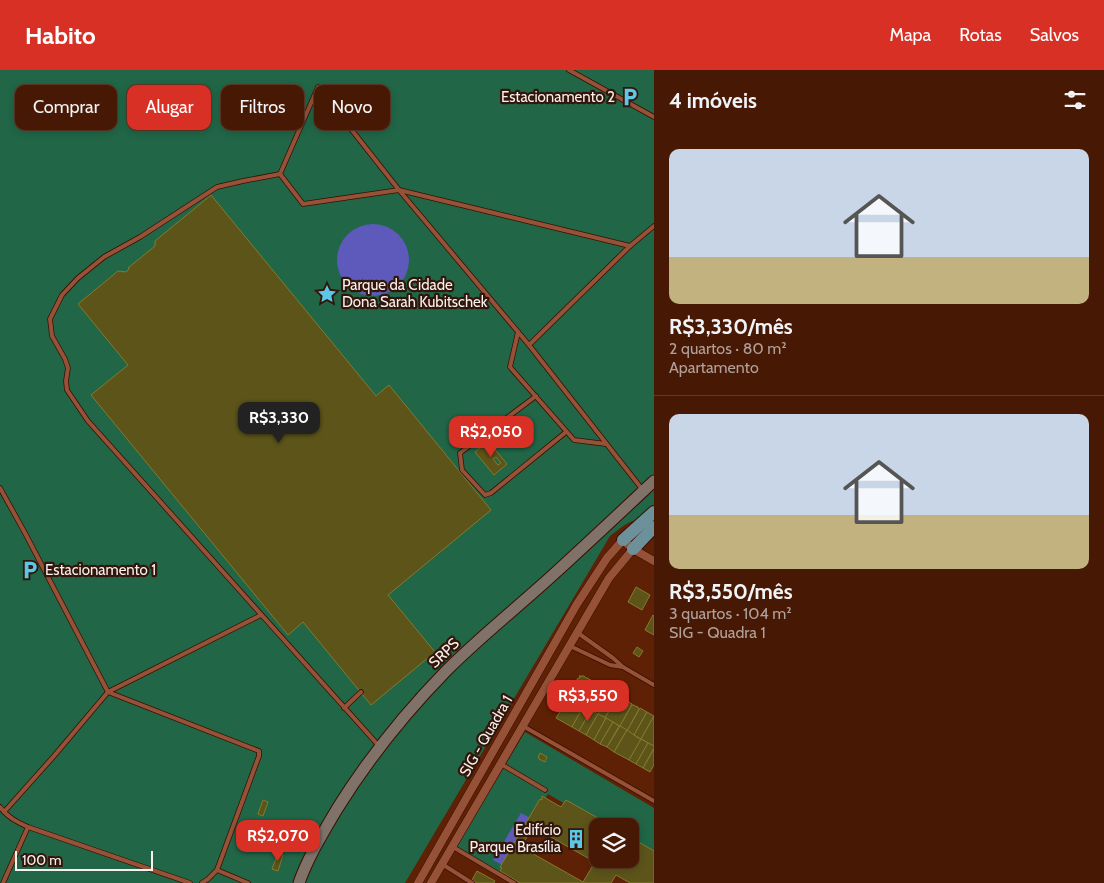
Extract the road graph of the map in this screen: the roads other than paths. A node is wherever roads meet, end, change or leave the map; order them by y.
1 (569, 70) edge
2 (654, 117) edge
3 (280, 174) junction
4 (399, 190) junction
5 (654, 226) edge
6 (630, 246) junction
7 (518, 332) junction
8 (529, 345) junction
9 (536, 396) junction
10 (566, 432) junction
11 (606, 444) junction
12 (654, 481) edge
13 (0, 488) edge
14 (644, 491) junction
15 (654, 512) edge
16 (654, 527) edge
17 (623, 540) junction
18 (633, 550) junction
19 (654, 561) edge
20 (261, 615) junction
21 (578, 633) junction
22 (570, 646) junction
23 (623, 667) junction
24 (654, 685) edge
25 (108, 692) junction
26 (360, 692) dead end
27 (344, 708) junction
28 (523, 726) junction
29 (380, 748) junction
30 (501, 764) junction
31 (545, 790) dead end
32 (654, 801) edge
33 (0, 807) edge
34 (4, 812) junction
35 (28, 827) junction
36 (453, 847) junction
37 (442, 864) junction
38 (217, 870) junction
39 (3, 883) edge
40 (190, 883) edge
41 (202, 883) edge
42 (248, 883) edge
43 (299, 883) edge
44 (418, 883) edge
45 (431, 883) edge
46 (472, 883) edge
47 (514, 883) edge

1 - 2 lane
3 - 4 lane
3 - 4 lane
3 - 20 lane
4 - 6 lane
4 - 7 lane
5 - 6 lane
6 - 8 lane
7 - 8 lane
7 - 9 lane
8 - 11 lane
9 - 10 lane
9 - 10 lane
10 - 11 lane
11 - 14 lane
12 - 14 main road, SRPS
13 - 25 lane
14 - 29 main road, SRPS
15 - 17 main road
16 - 18 main road
17 - 18 street
17 - 44 street, SIG - Quadra 1
18 - 19 street
18 - 21 street, SIG - Quadra 1
20 - 25 lane
20 - 27 lane
21 - 22 street, SIG - Quadra 1
21 - 23 lane
22 - 23 lane
22 - 28 street, SIG - Quadra 1
23 - 24 lane
25 - 34 lane
25 - 38 lane
26 - 27 lane
27 - 29 lane
28 - 30 street, SIG - Quadra 1
28 - 32 lane
29 - 43 main road, SRPS
30 - 31 lane
30 - 36 street, SIG - Quadra 1
33 - 34 lane
34 - 35 lane
35 - 39 lane
35 - 40 lane
36 - 37 street, SIG - Quadra 1
36 - 47 lane
37 - 45 street, SIG - Quadra 1
37 - 46 lane
38 - 41 lane
38 - 42 lane

